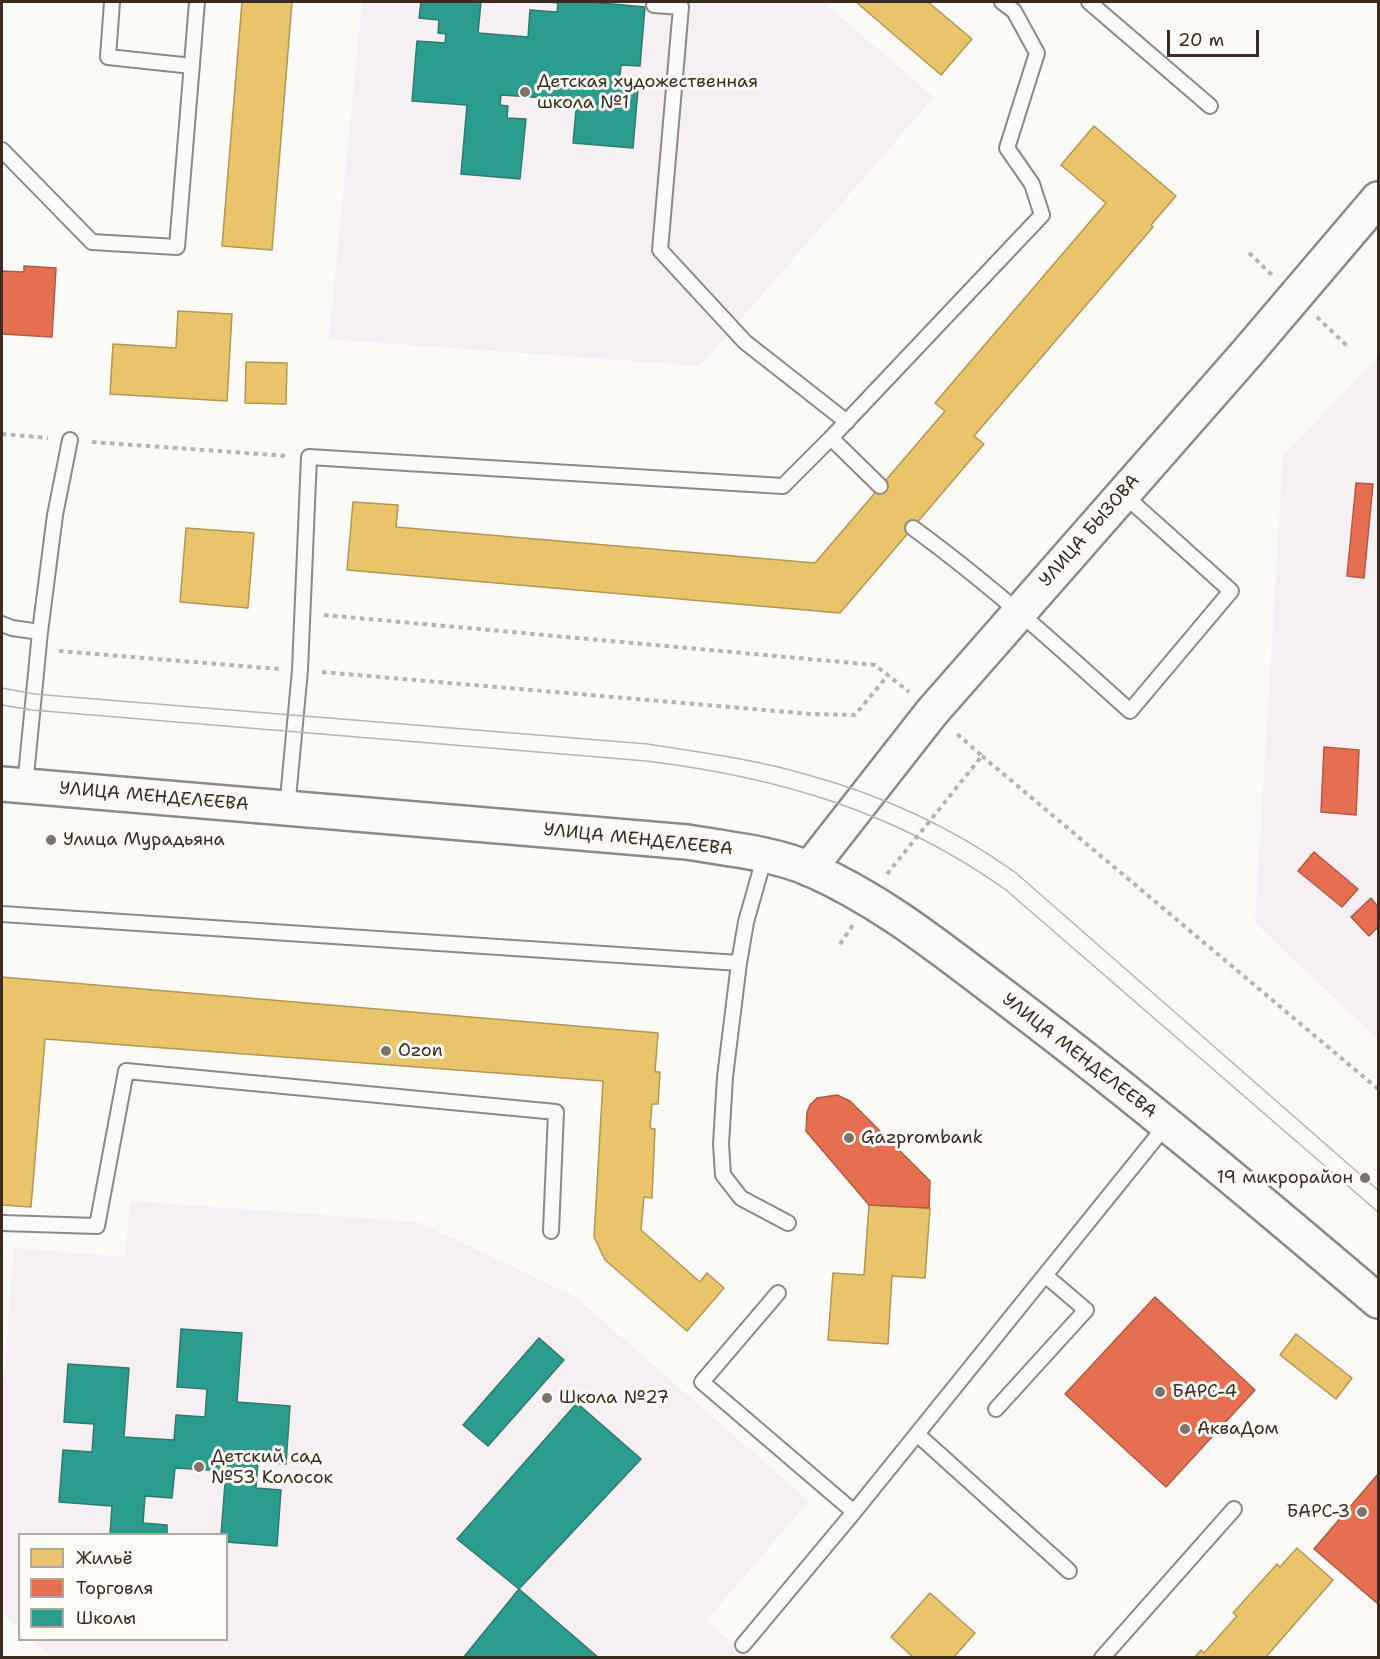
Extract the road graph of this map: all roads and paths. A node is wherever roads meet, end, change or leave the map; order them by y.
1 (112, 2) edge
2 (197, 2) edge
3 (1002, 2) edge
4 (1089, 2) edge
5 (654, 5) dead end
6 (192, 66) junction
7 (1210, 106) dead end
8 (2, 150) edge
9 (1378, 199) edge
10 (847, 422) junction
11 (2, 435) edge
12 (831, 438) junction
13 (70, 440) junction
14 (309, 457) junction
15 (880, 486) dead end
16 (1122, 493) junction
17 (913, 528) dead end
18 (1020, 611) junction
19 (302, 613) junction
20 (2, 624) edge
21 (40, 632) junction
22 (38, 649) junction
23 (300, 670) junction
24 (888, 675) junction
25 (932, 712) junction
26 (982, 756) junction
27 (13, 785) edge
28 (287, 809) junction
29 (765, 855) junction
30 (809, 868) junction
31 (870, 899) junction
32 (2, 914) edge
33 (840, 944) dead end
34 (739, 963) junction
35 (1378, 1089) edge
36 (1167, 1125) junction
37 (2, 1223) edge
38 (788, 1223) dead end
39 (551, 1231) dead end
40 (1046, 1276) junction
41 (778, 1293) dead end
42 (1378, 1301) edge
43 (996, 1409) dead end
44 (917, 1434) junction
45 (1234, 1509) dead end
46 (854, 1512) junction
47 (1069, 1571) dead end
48 (743, 1645) dead end
49 (1102, 1658) edge

1 - 6 lane
2 - 6 lane
3 - 10 lane
4 - 7 lane
5 - 10 lane
6 - 8 lane
9 - 16 main road, УЛИЦА БЫЗОВА
10 - 12 lane
11 - 13 path
12 - 14 lane
12 - 15 lane
13 - 14 path
13 - 21 lane
14 - 19 lane
16 - 18 main road, УЛИЦА БЫЗОВА
16 - 18 lane
17 - 18 lane
18 - 25 main road, УЛИЦА БЫЗОВА
19 - 23 lane
19 - 24 path
20 - 21 lane
21 - 22 lane
22 - 23 path
22 - 27 lane
23 - 24 path
23 - 28 lane
24 - 25 path
25 - 26 path
25 - 30 main road, УЛИЦА БЫЗОВА
26 - 31 path
26 - 35 path
27 - 28 main road, УЛИЦА МЕНДЕЛЕЕВА
28 - 29 main road, УЛИЦА МЕНДЕЛЕЕВА
29 - 30 main road, УЛИЦА МЕНДЕЛЕЕВА
29 - 34 lane
30 - 31 main road, УЛИЦА МЕНДЕЛЕЕВА
31 - 33 path
31 - 36 main road, УЛИЦА МЕНДЕЛЕЕВА
32 - 34 lane
34 - 38 lane
36 - 40 lane
36 - 42 main road, УЛИЦА МЕНДЕЛЕЕВА
37 - 39 lane
40 - 43 lane
40 - 44 lane
41 - 46 lane
44 - 46 lane
44 - 47 lane
45 - 49 lane
46 - 48 lane

